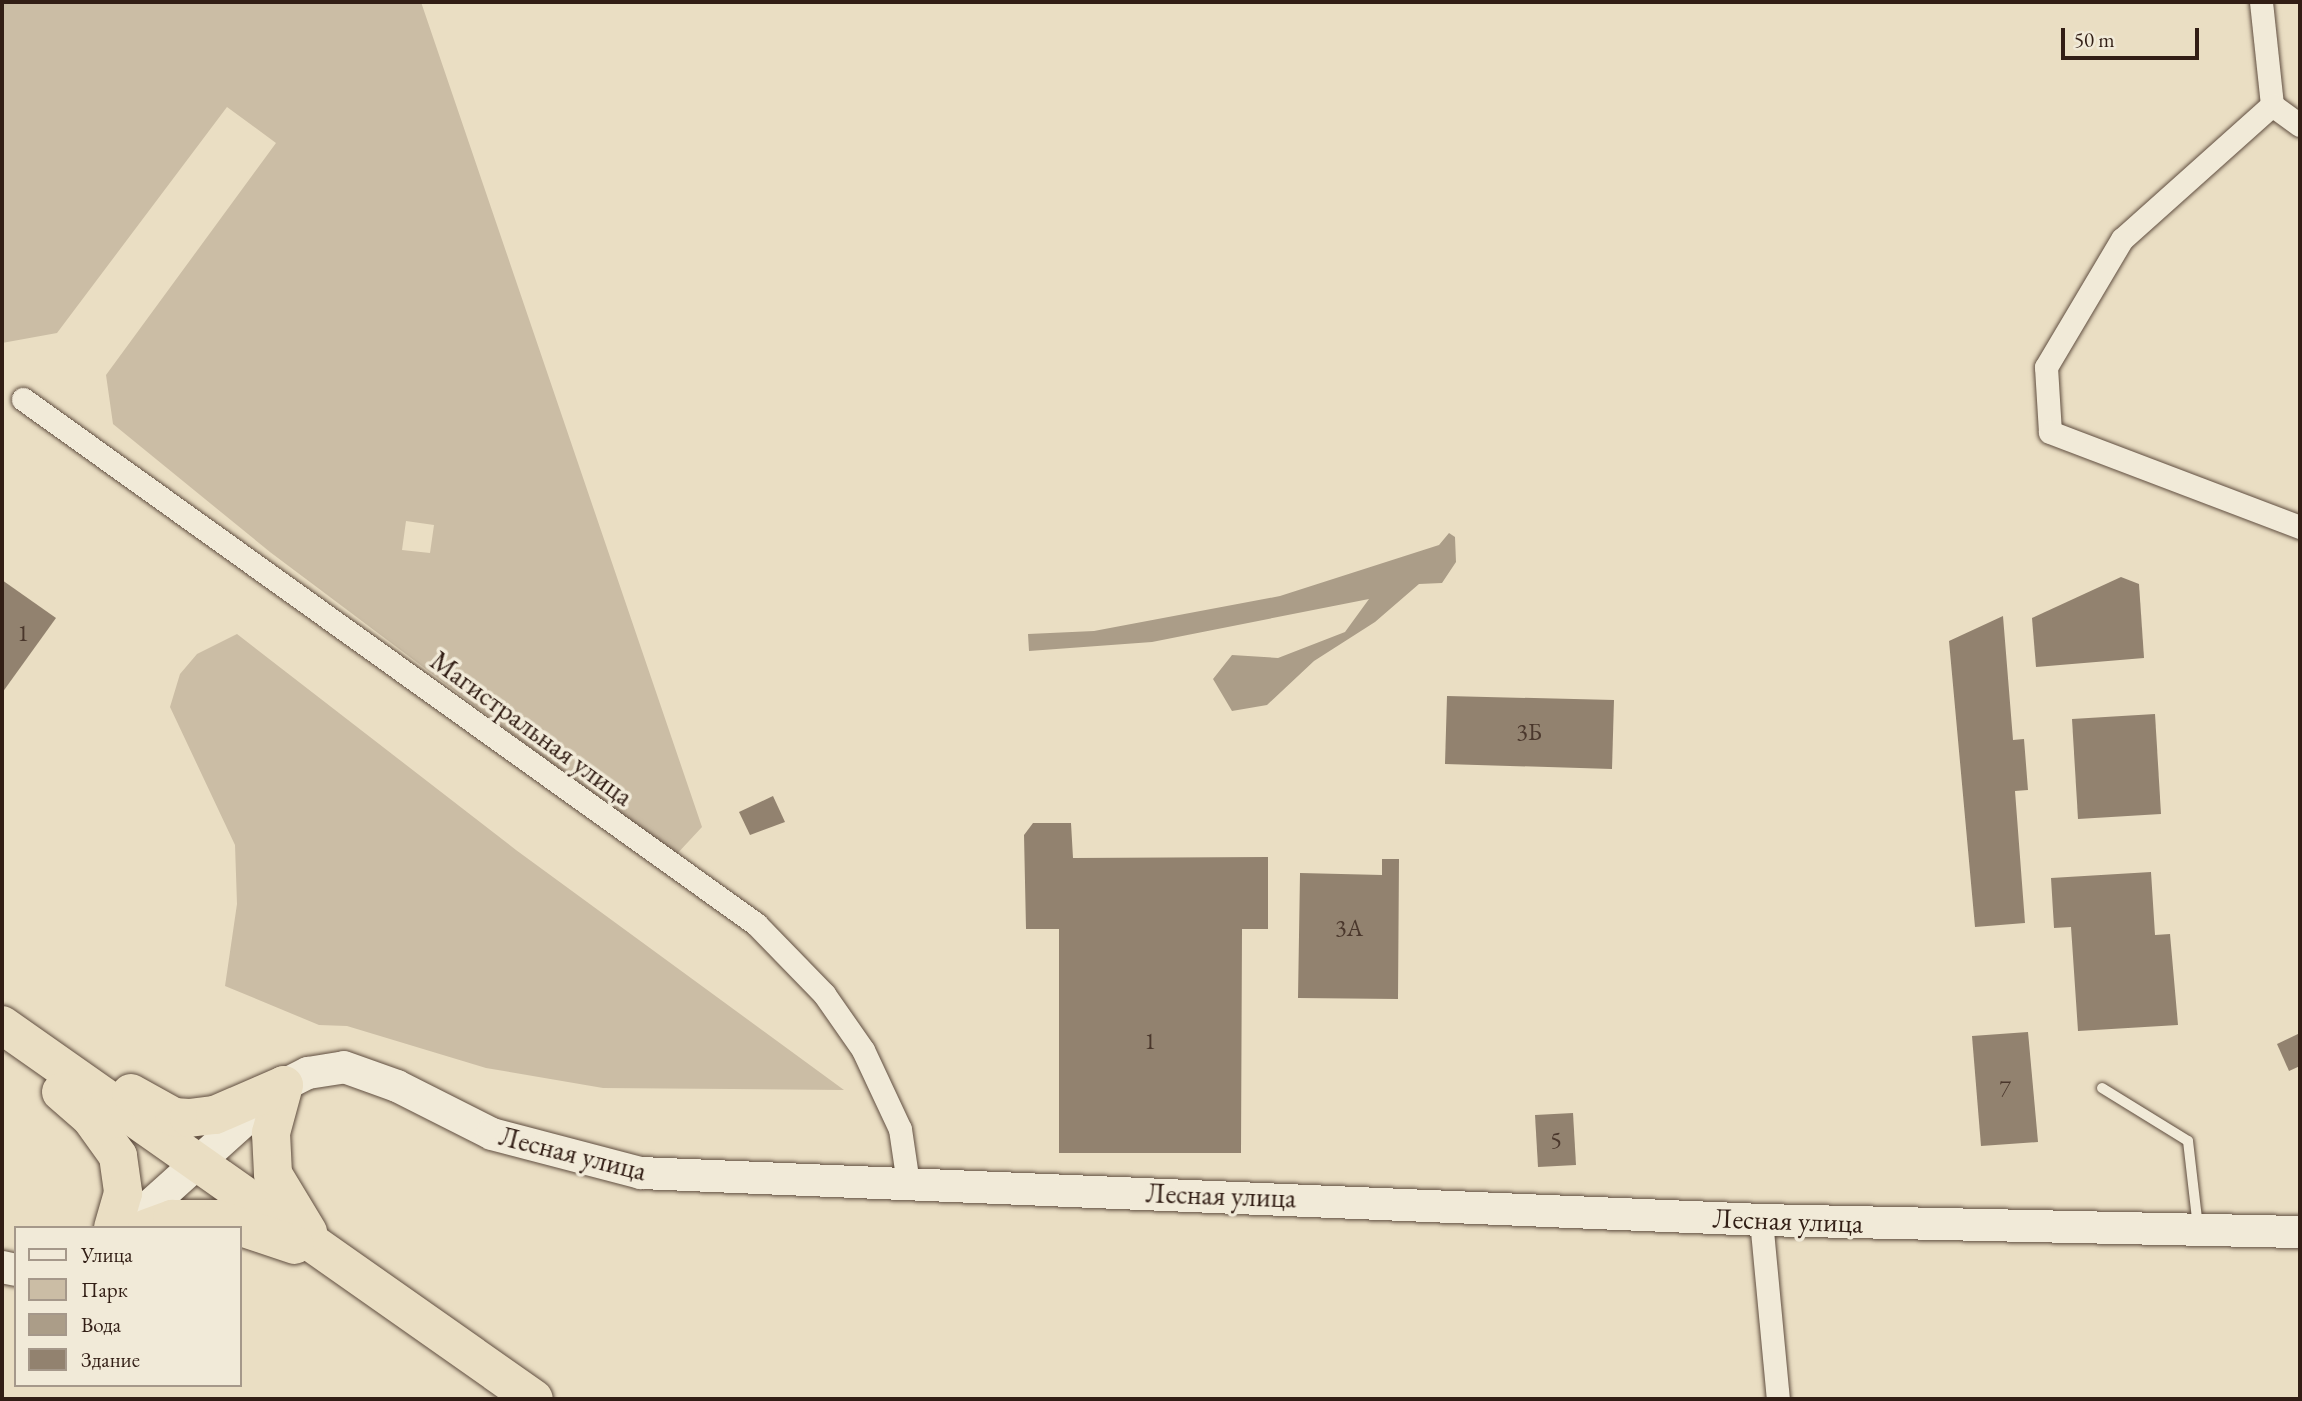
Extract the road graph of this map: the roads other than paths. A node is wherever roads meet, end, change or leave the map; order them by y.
1 (2260, 2) edge
2 (2272, 104) junction
3 (2300, 125) edge
4 (23, 399) dead end
5 (2300, 527) edge
6 (4, 1026) edge
7 (284, 1086) junction
8 (2102, 1088) dead end
9 (194, 1162) junction
10 (908, 1183) junction
11 (1761, 1220) junction
12 (114, 1226) edge
13 (127, 1226) edge
14 (153, 1226) edge
15 (240, 1226) edge
16 (242, 1226) edge
17 (2199, 1230) junction
18 (2300, 1232) edge
19 (321, 1250) junction
20 (534, 1399) edge
21 (1778, 1399) edge

1 - 2 street
2 - 3 street
2 - 5 street
4 - 10 street, Магистральная улица
6 - 7 highway
6 - 9 highway
6 - 12 highway
7 - 9 street, Лесная улица
7 - 10 street, Лесная улица
7 - 19 highway
8 - 17 lane
9 - 13 street, Лесная улица
9 - 19 highway
10 - 11 street, Лесная улица
11 - 17 street, Лесная улица
11 - 21 street
14 - 15 highway
16 - 19 highway
17 - 18 street, Лесная улица
19 - 20 highway

